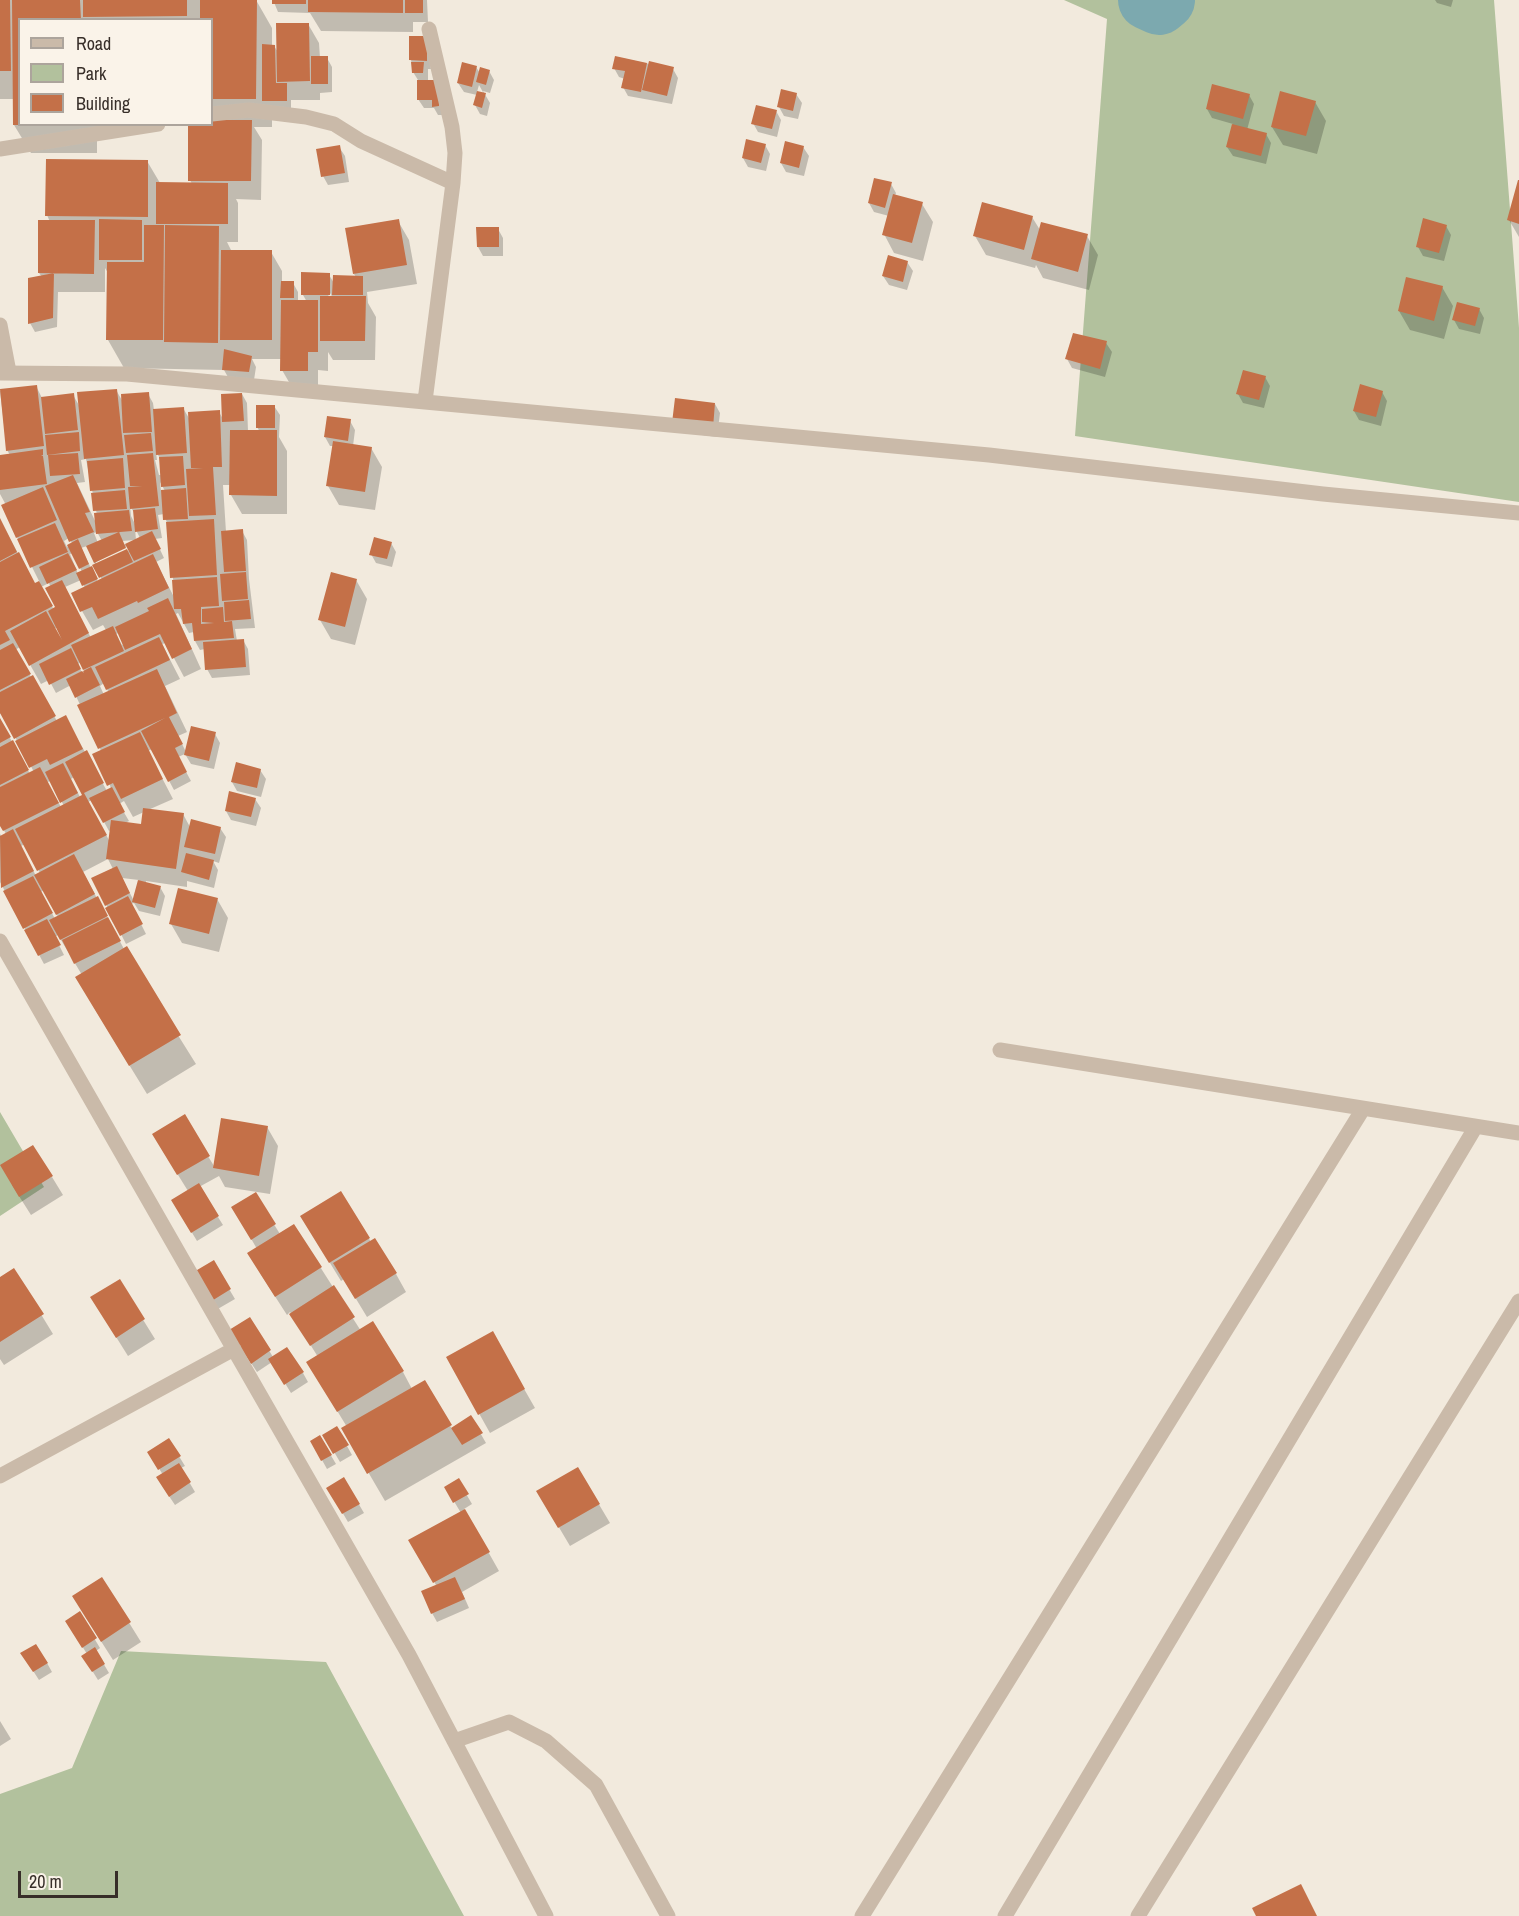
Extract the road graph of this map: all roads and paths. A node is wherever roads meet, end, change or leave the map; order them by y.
1 (429, 29) dead end
2 (213, 114) edge
3 (145, 126) edge
4 (0, 149) edge
5 (453, 183) junction
6 (0, 325) edge
7 (4, 372) edge
8 (425, 402) junction
9 (1519, 513) edge
10 (0, 941) edge
11 (1000, 1050) dead end
12 (1363, 1109) junction
13 (1475, 1128) junction
14 (1519, 1133) edge
15 (1519, 1301) edge
16 (234, 1349) junction
17 (0, 1476) edge
18 (454, 1741) junction
19 (546, 1916) edge
20 (668, 1916) edge
21 (862, 1916) edge
22 (1005, 1916) edge
23 (1138, 1916) edge

1 - 5 street
2 - 5 street
3 - 4 street
5 - 8 street
6 - 7 street
7 - 8 street
8 - 9 street
10 - 16 street
11 - 12 street
12 - 13 street
12 - 21 street
13 - 14 street
13 - 22 street
15 - 23 street
16 - 17 street
16 - 18 street
18 - 19 street
18 - 20 street

